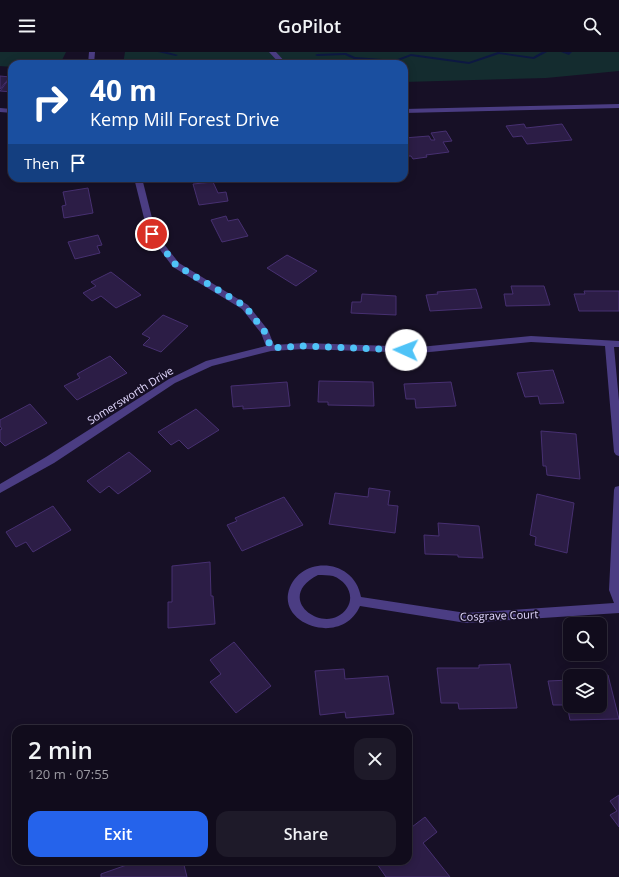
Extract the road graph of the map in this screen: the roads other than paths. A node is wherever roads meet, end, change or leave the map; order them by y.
1 (272, 52) edge
2 (280, 60) edge
3 (619, 106) edge
4 (408, 111) edge
5 (139, 182) edge
6 (609, 344) junction
7 (619, 344) edge
8 (271, 348) junction
9 (619, 452) edge
10 (0, 489) edge
11 (619, 490) edge
12 (356, 601) junction
13 (619, 601) edge
14 (619, 608) edge

1 - 2 street
3 - 4 street
5 - 8 street
6 - 7 street, Somersworth Drive
6 - 8 street, Somersworth Drive
6 - 9 street
8 - 10 street, Somersworth Drive
11 - 13 street
12 - 12 street
12 - 14 street, Cosgrave Court

